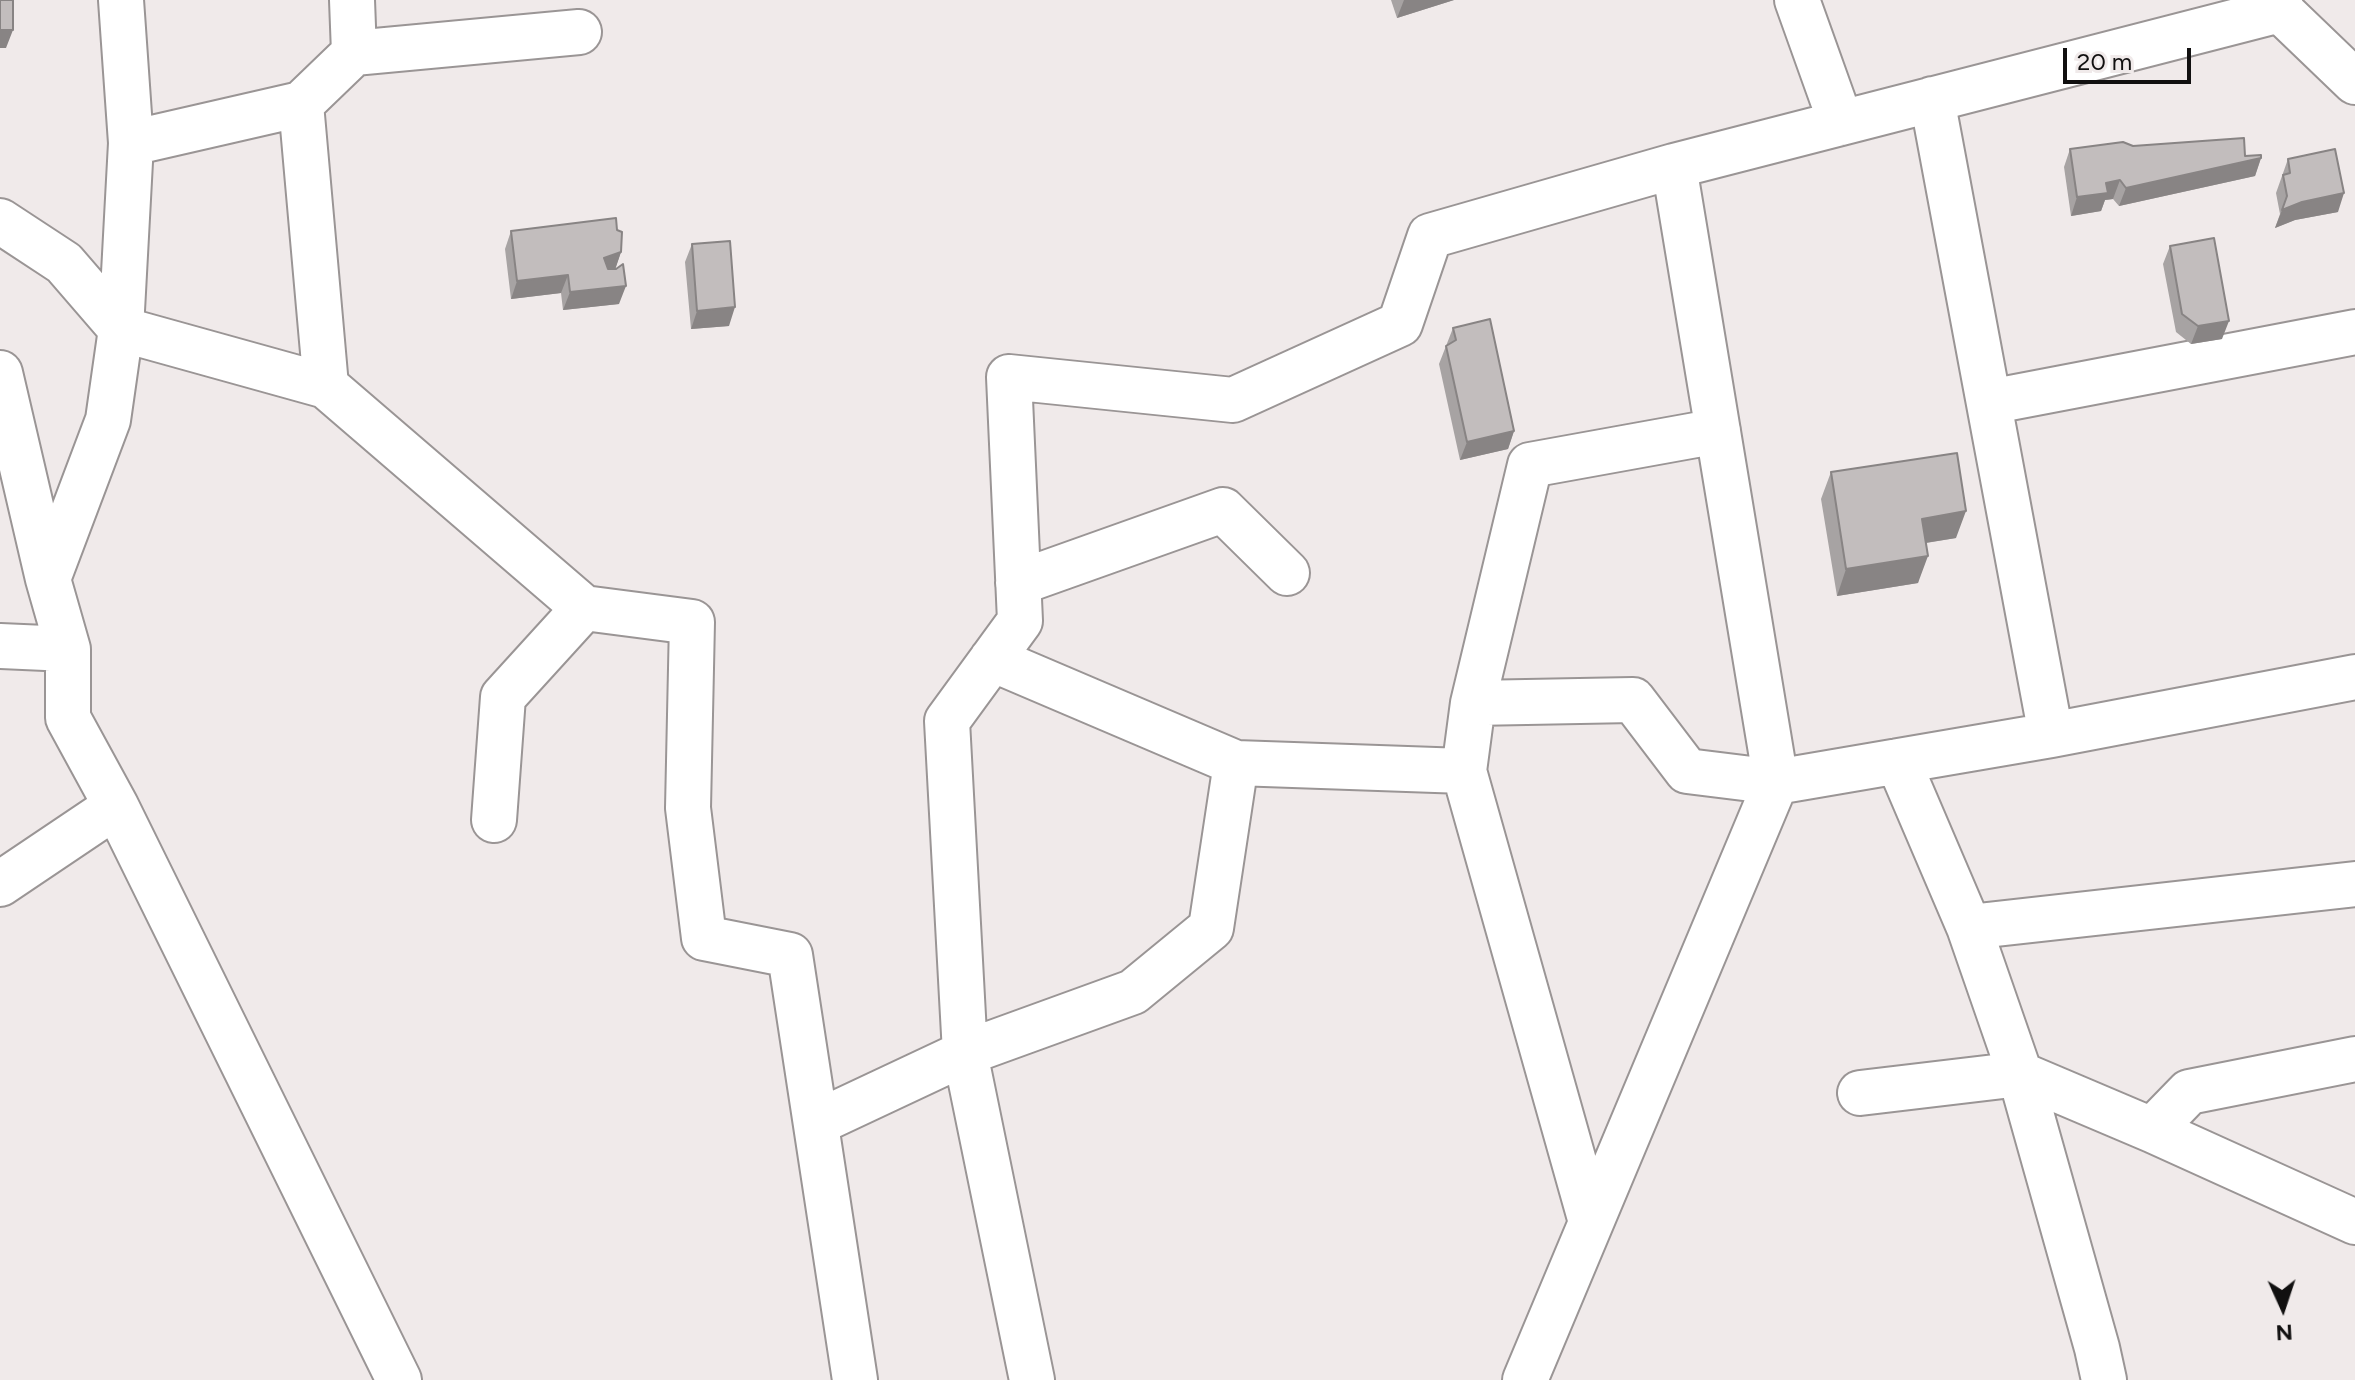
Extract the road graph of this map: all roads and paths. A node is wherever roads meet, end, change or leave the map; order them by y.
1 (121, 0) edge
2 (352, 0) edge
3 (1797, 0) edge
4 (2280, 5) edge
5 (579, 32) dead end
6 (354, 53) junction
7 (2355, 82) edge
8 (1932, 99) junction
9 (301, 104) junction
10 (1841, 123) junction
11 (131, 143) junction
12 (1674, 166) junction
13 (0, 221) edge
14 (121, 329) junction
15 (2355, 332) edge
16 (0, 373) edge
17 (326, 386) junction
18 (1989, 402) junction
19 (1718, 431) junction
20 (1287, 573) dead end
21 (48, 579) junction
22 (1018, 583) junction
23 (584, 608) junction
24 (0, 646) edge
25 (68, 649) junction
26 (992, 659) junction
27 (2355, 677) edge
28 (1473, 703) junction
29 (2051, 735) junction
30 (1898, 761) junction
31 (1236, 763) junction
32 (1464, 771) junction
33 (1776, 782) junction
34 (116, 806) junction
35 (494, 820) dead end
36 (0, 884) edge
37 (2355, 884) edge
38 (1969, 927) junction
39 (965, 1053) junction
40 (2355, 1059) edge
41 (2020, 1074) junction
42 (1860, 1093) dead end
43 (816, 1123) junction
44 (2152, 1130) junction
45 (1591, 1222) junction
46 (2355, 1222) edge
47 (399, 1380) edge
48 (855, 1380) edge
49 (1032, 1380) edge
50 (1525, 1380) edge
51 (2104, 1380) edge

1 - 11 street
2 - 6 street
3 - 10 street
4 - 7 street
4 - 8 street
5 - 6 street
6 - 9 street
8 - 10 street
8 - 18 street
9 - 11 street
9 - 17 street
10 - 12 street
11 - 14 street
12 - 19 street
12 - 22 street
13 - 14 street
14 - 17 street
14 - 21 street
15 - 18 street
16 - 21 street
17 - 23 street
18 - 29 street
19 - 28 street
19 - 33 street
20 - 22 street
21 - 25 street
22 - 26 street
23 - 35 street
23 - 43 street
24 - 25 street
25 - 34 street
26 - 31 street
26 - 39 street
27 - 29 street
28 - 32 street
28 - 33 street
29 - 30 street
30 - 33 street
30 - 38 street
31 - 32 street
31 - 39 street
32 - 45 street
33 - 45 street
34 - 36 street
34 - 47 street
37 - 38 street
38 - 41 street
39 - 43 street
39 - 49 street
40 - 44 street
41 - 42 street
41 - 44 street
41 - 51 street
43 - 48 street
44 - 46 street
45 - 50 street

